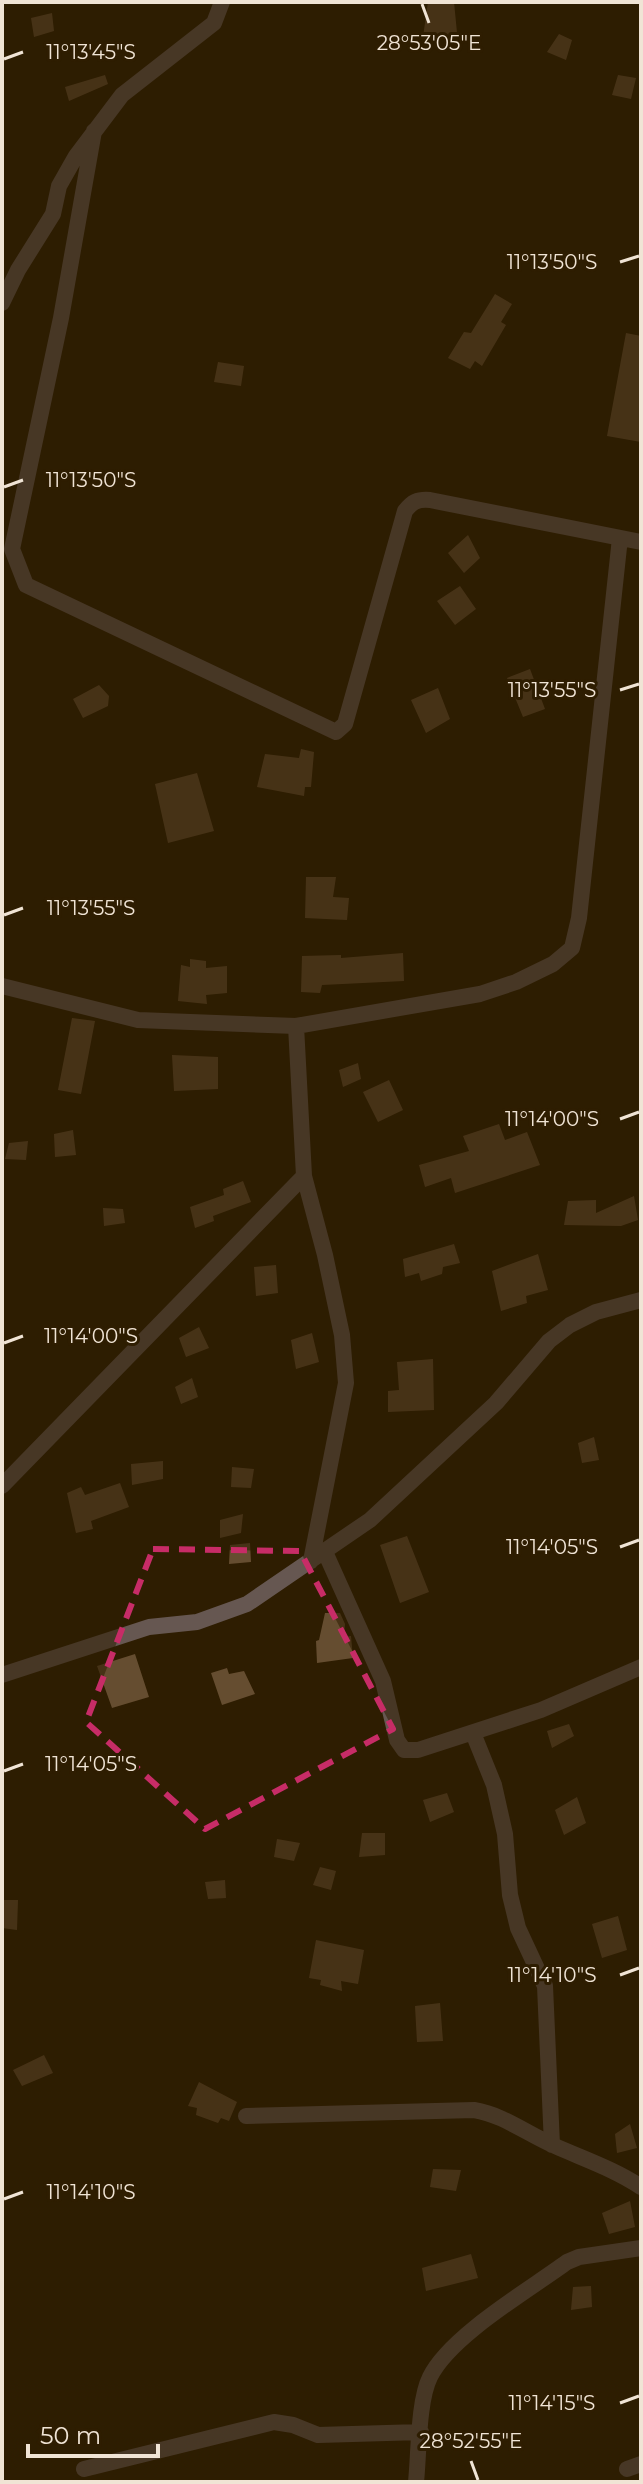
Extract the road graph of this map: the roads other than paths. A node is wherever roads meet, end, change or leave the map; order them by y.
1 (222, 2) edge
2 (94, 131) junction
3 (2, 303) edge
4 (620, 538) junction
5 (641, 542) edge
6 (2, 986) edge
7 (296, 1026) junction
8 (304, 1176) junction
9 (641, 1300) edge
10 (2, 1486) edge
11 (318, 1556) junction
12 (641, 1667) edge
13 (2, 1675) edge
14 (473, 1733) junction
15 (246, 2116) dead end
16 (552, 2145) junction
17 (641, 2187) edge
18 (641, 2248) edge
19 (421, 2432) junction
20 (84, 2469) dead end
21 (416, 2482) edge

1 - 2 street
2 - 3 street
2 - 4 street
4 - 5 street
4 - 7 street
6 - 7 street
7 - 8 street
8 - 10 street
8 - 11 street
9 - 11 street
11 - 13 street
11 - 14 street
12 - 14 street
14 - 16 street
15 - 16 street
16 - 17 street
18 - 19 street
19 - 20 street
19 - 21 street

